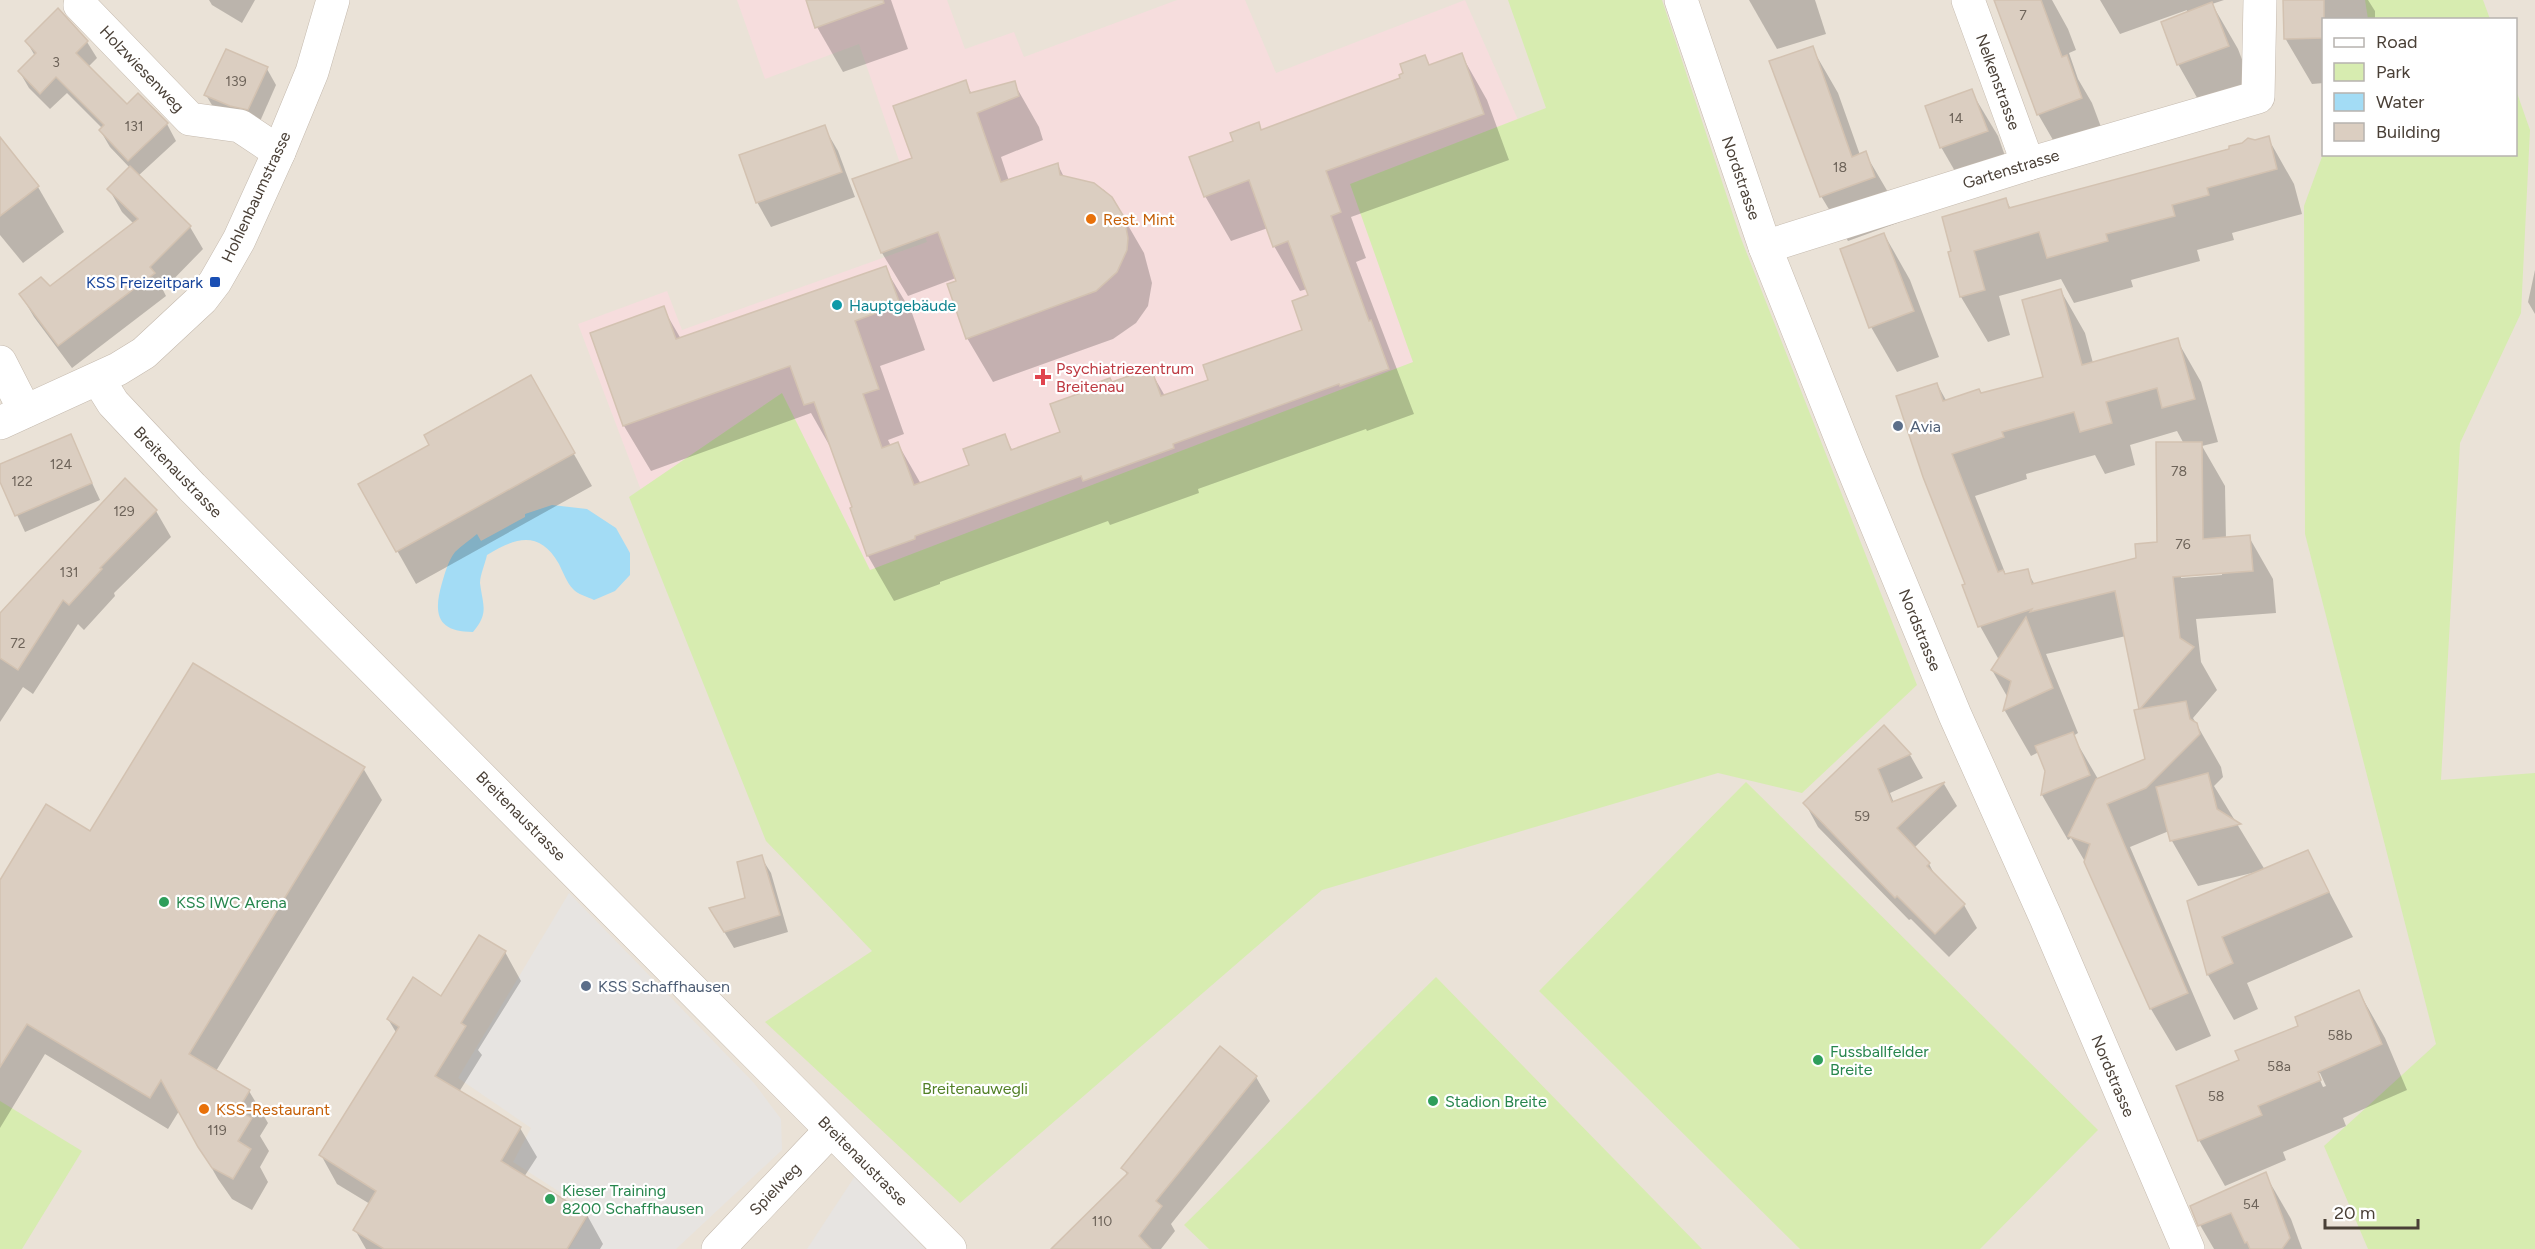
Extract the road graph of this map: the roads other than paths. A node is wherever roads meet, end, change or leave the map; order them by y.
1 (81, 0) edge
2 (333, 0) edge
3 (1681, 0) edge
4 (1968, 0) edge
5 (2260, 0) edge
6 (279, 152) junction
7 (2028, 164) junction
8 (1765, 247) junction
9 (0, 362) edge
10 (98, 379) junction
11 (13, 417) edge
12 (831, 1130) junction
13 (718, 1249) edge
14 (950, 1249) edge
15 (2188, 1249) edge

1 - 6 street, Holzwiesenweg
2 - 6 street, Hohlenbaumstrasse
3 - 8 street, Nordstrasse
4 - 7 street, Nelkenstrasse
5 - 7 street, Gartenstrasse
6 - 10 street, Hohlenbaumstrasse
7 - 8 street, Gartenstrasse
8 - 15 street, Nordstrasse
9 - 11 street
10 - 11 street, Hohlenbaumstrasse
10 - 12 street, Breitenaustrasse
12 - 13 street, Spielweg
12 - 14 street, Breitenaustrasse

